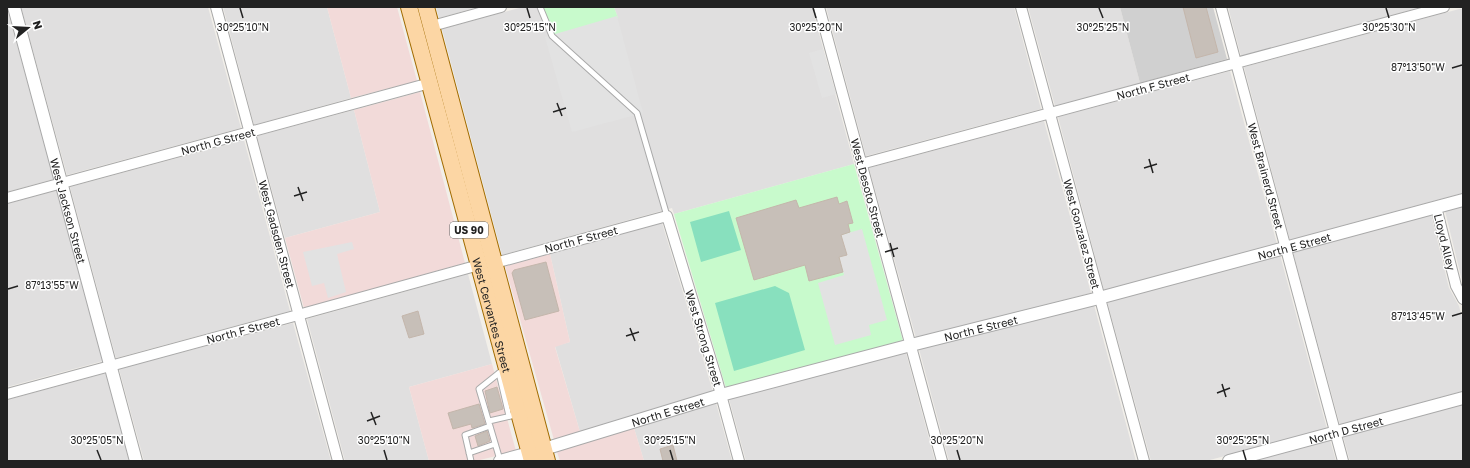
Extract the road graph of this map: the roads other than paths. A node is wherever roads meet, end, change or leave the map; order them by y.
1 (14, 7) edge
2 (216, 7) edge
3 (409, 7) edge
4 (418, 7) edge
5 (426, 7) edge
6 (501, 7) edge
7 (540, 7) edge
8 (819, 7) edge
9 (1021, 7) edge
10 (1220, 7) edge
11 (1444, 7) edge
12 (432, 26) junction
13 (1236, 63) junction
14 (430, 83) junction
15 (1049, 113) junction
16 (249, 132) junction
17 (861, 164) junction
18 (470, 171) junction
19 (62, 183) junction
20 (7, 198) edge
21 (1463, 200) edge
22 (1436, 207) junction
23 (667, 216) junction
24 (1285, 248) junction
25 (495, 263) junction
26 (479, 265) junction
27 (1099, 298) junction
28 (1463, 299) edge
29 (298, 315) junction
30 (911, 345) junction
31 (111, 366) junction
32 (503, 370) junction
33 (7, 394) edge
34 (721, 396) junction
35 (1463, 398) edge
36 (514, 415) junction
37 (489, 424) junction
38 (1335, 432) junction
39 (495, 444) junction
40 (469, 453) junction
41 (538, 456) edge
42 (136, 461) edge
43 (338, 461) edge
44 (471, 461) edge
45 (500, 461) edge
46 (739, 461) edge
47 (942, 461) edge
48 (1144, 461) edge
49 (1229, 461) edge
50 (1343, 461) edge

1 - 19 street, West Jackson Street
2 - 16 street, West Gadsden Street
3 - 14 main road, West Cervantes Street / US 90
4 - 12 main road
5 - 12 main road, West Cervantes Street / US 90
6 - 12 street
7 - 23 lane
8 - 17 street, West Desoto Street
9 - 15 street, West Gonzalez Street
10 - 13 street, West Brainerd Street
11 - 13 street, North F Street
12 - 18 main road, West Cervantes Street / US 90
13 - 15 street, North F Street
13 - 24 street, West Brainerd Street
14 - 16 street, North G Street
14 - 18 main road
14 - 26 main road, West Cervantes Street / US 90
15 - 17 street, North F Street
15 - 27 street, West Gonzalez Street
16 - 19 street, North G Street
16 - 29 street, West Gadsden Street
17 - 30 street, West Desoto Street
18 - 25 main road, West Cervantes Street / US 90
19 - 20 street, North G Street
19 - 31 street, West Jackson Street
21 - 22 street, North E Street
22 - 24 street, North E Street
22 - 28 street, Lloyd Alley
23 - 25 street, North F Street
23 - 34 street, West Strong Street
24 - 27 street, North E Street
24 - 38 street, West Brainerd Street
25 - 41 main road, West Cervantes Street / US 90
26 - 29 street, North F Street
26 - 32 main road, West Cervantes Street / US 90
27 - 30 street, North E Street
27 - 48 street, West Gonzalez Street
29 - 31 street, North F Street
29 - 43 street, West Gadsden Street
30 - 34 street, North E Street
30 - 47 street, West Desoto Street
31 - 33 street, North F Street
31 - 42 street, West Jackson Street
32 - 36 main road, West Cervantes Street / US 90
32 - 37 lane
34 - 41 street, North E Street
34 - 46 street, West Strong Street
35 - 38 street, North D Street
36 - 37 lane
36 - 41 main road, West Cervantes Street / US 90
37 - 39 lane
37 - 40 lane
38 - 49 street, North D Street
38 - 50 street, West Brainerd Street
39 - 40 lane
39 - 45 lane
40 - 44 lane
41 - 45 street, North E Street

